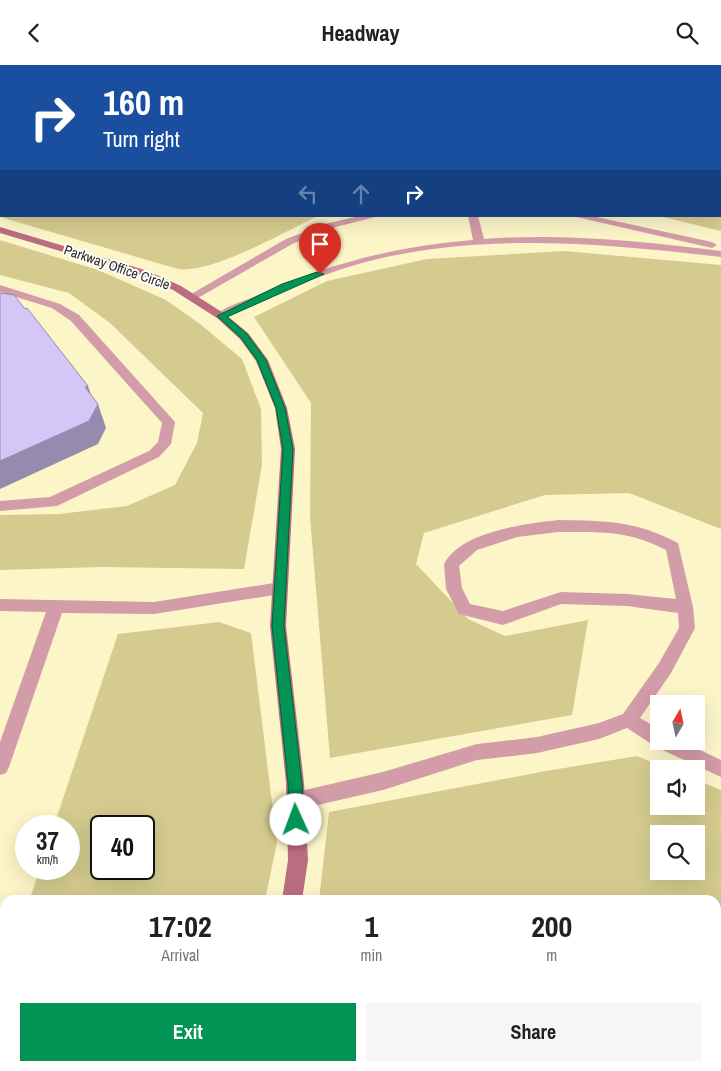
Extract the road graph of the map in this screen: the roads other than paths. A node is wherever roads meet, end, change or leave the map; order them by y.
1 (369, 217) edge
2 (474, 217) edge
3 (583, 217) edge
4 (0, 229) edge
5 (478, 242) junction
6 (721, 247) edge
7 (721, 254) edge
8 (0, 288) edge
9 (192, 297) junction
10 (221, 316) junction
11 (0, 506) edge
12 (280, 588) junction
13 (0, 605) edge
14 (56, 606) junction
15 (684, 607) junction
16 (629, 719) junction
17 (650, 733) edge
18 (681, 750) edge
19 (0, 767) edge
20 (721, 769) edge
21 (296, 801) junction
22 (293, 895) edge

1 - 9 lane
2 - 5 lane
3 - 6 lane
4 - 9 street, Parkway Office Circle
5 - 7 lane
5 - 10 lane
8 - 11 lane
9 - 10 street, Parkway Office Circle
10 - 12 street, Parkway Office Circle
12 - 14 lane
12 - 21 street, Parkway Office Circle
13 - 14 lane
14 - 19 lane
15 - 15 lane
15 - 16 lane
16 - 17 lane
16 - 21 lane
18 - 20 lane
21 - 22 street, Parkway Office Circle

